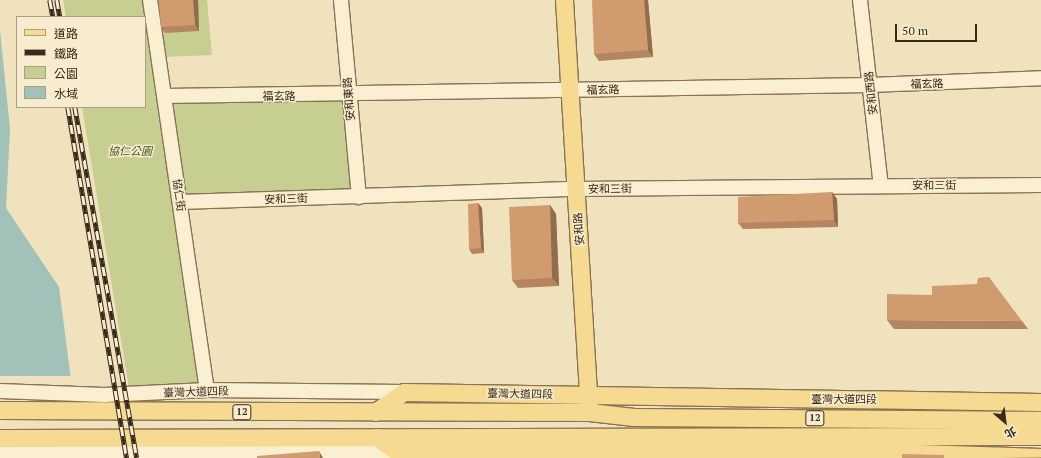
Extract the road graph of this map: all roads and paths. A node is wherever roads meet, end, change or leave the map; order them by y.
1 (150, 0) edge
2 (341, 0) edge
3 (564, 0) edge
4 (860, 0) edge
5 (1041, 78) edge
6 (870, 86) junction
7 (570, 90) junction
8 (165, 96) junction
9 (348, 96) junction
10 (1041, 185) edge
11 (881, 186) junction
12 (576, 189) junction
13 (359, 197) junction
14 (180, 202) junction
15 (207, 390) junction
16 (0, 391) edge
17 (404, 392) junction
18 (590, 394) junction
19 (1041, 402) edge
20 (0, 410) edge
21 (375, 412) junction
22 (589, 412) junction
23 (1041, 420) edge
24 (1041, 436) edge
25 (376, 437) junction
26 (0, 438) edge
27 (210, 449) edge
28 (590, 449) edge
29 (0, 450) edge
30 (110, 450) edge
31 (398, 453) junction
32 (882, 455) edge
33 (1041, 457) edge

1 - 8 street, 協仁街
2 - 9 street, 安和東路
3 - 7 main road, 安和路
4 - 6 street, 安和西路
5 - 6 street, 福玄路
6 - 7 street, 福玄路
6 - 11 street, 安和西路
7 - 9 street, 福玄路
7 - 12 main road, 安和路
8 - 9 street, 福玄路
8 - 14 street, 協仁街
9 - 13 street, 安和東路
10 - 11 street, 安和三街
11 - 12 street, 安和三街
12 - 13 street, 安和三街
12 - 18 main road, 安和路
13 - 14 street, 安和三街
14 - 15 street, 協仁街
15 - 16 street, 臺灣大道四段
15 - 17 street, 臺灣大道四段
17 - 18 main road, 臺灣大道四段
17 - 21 main road
18 - 19 main road, 臺灣大道四段 / 12
18 - 22 main road, 安和路
20 - 21 main road, 臺灣大道四段 / 12
21 - 22 main road, 臺灣大道四段 / 12
22 - 23 main road, 臺灣大道四段 / 12
22 - 28 main road, 安和路
24 - 28 main road, 12
25 - 27 main road, 12
25 - 28 main road, 12
25 - 31 main road
26 - 30 main road, 12
27 - 30 main road, 12
27 - 31 street
28 - 31 main road
28 - 32 main road, 12
29 - 30 street
32 - 33 main road, 12

